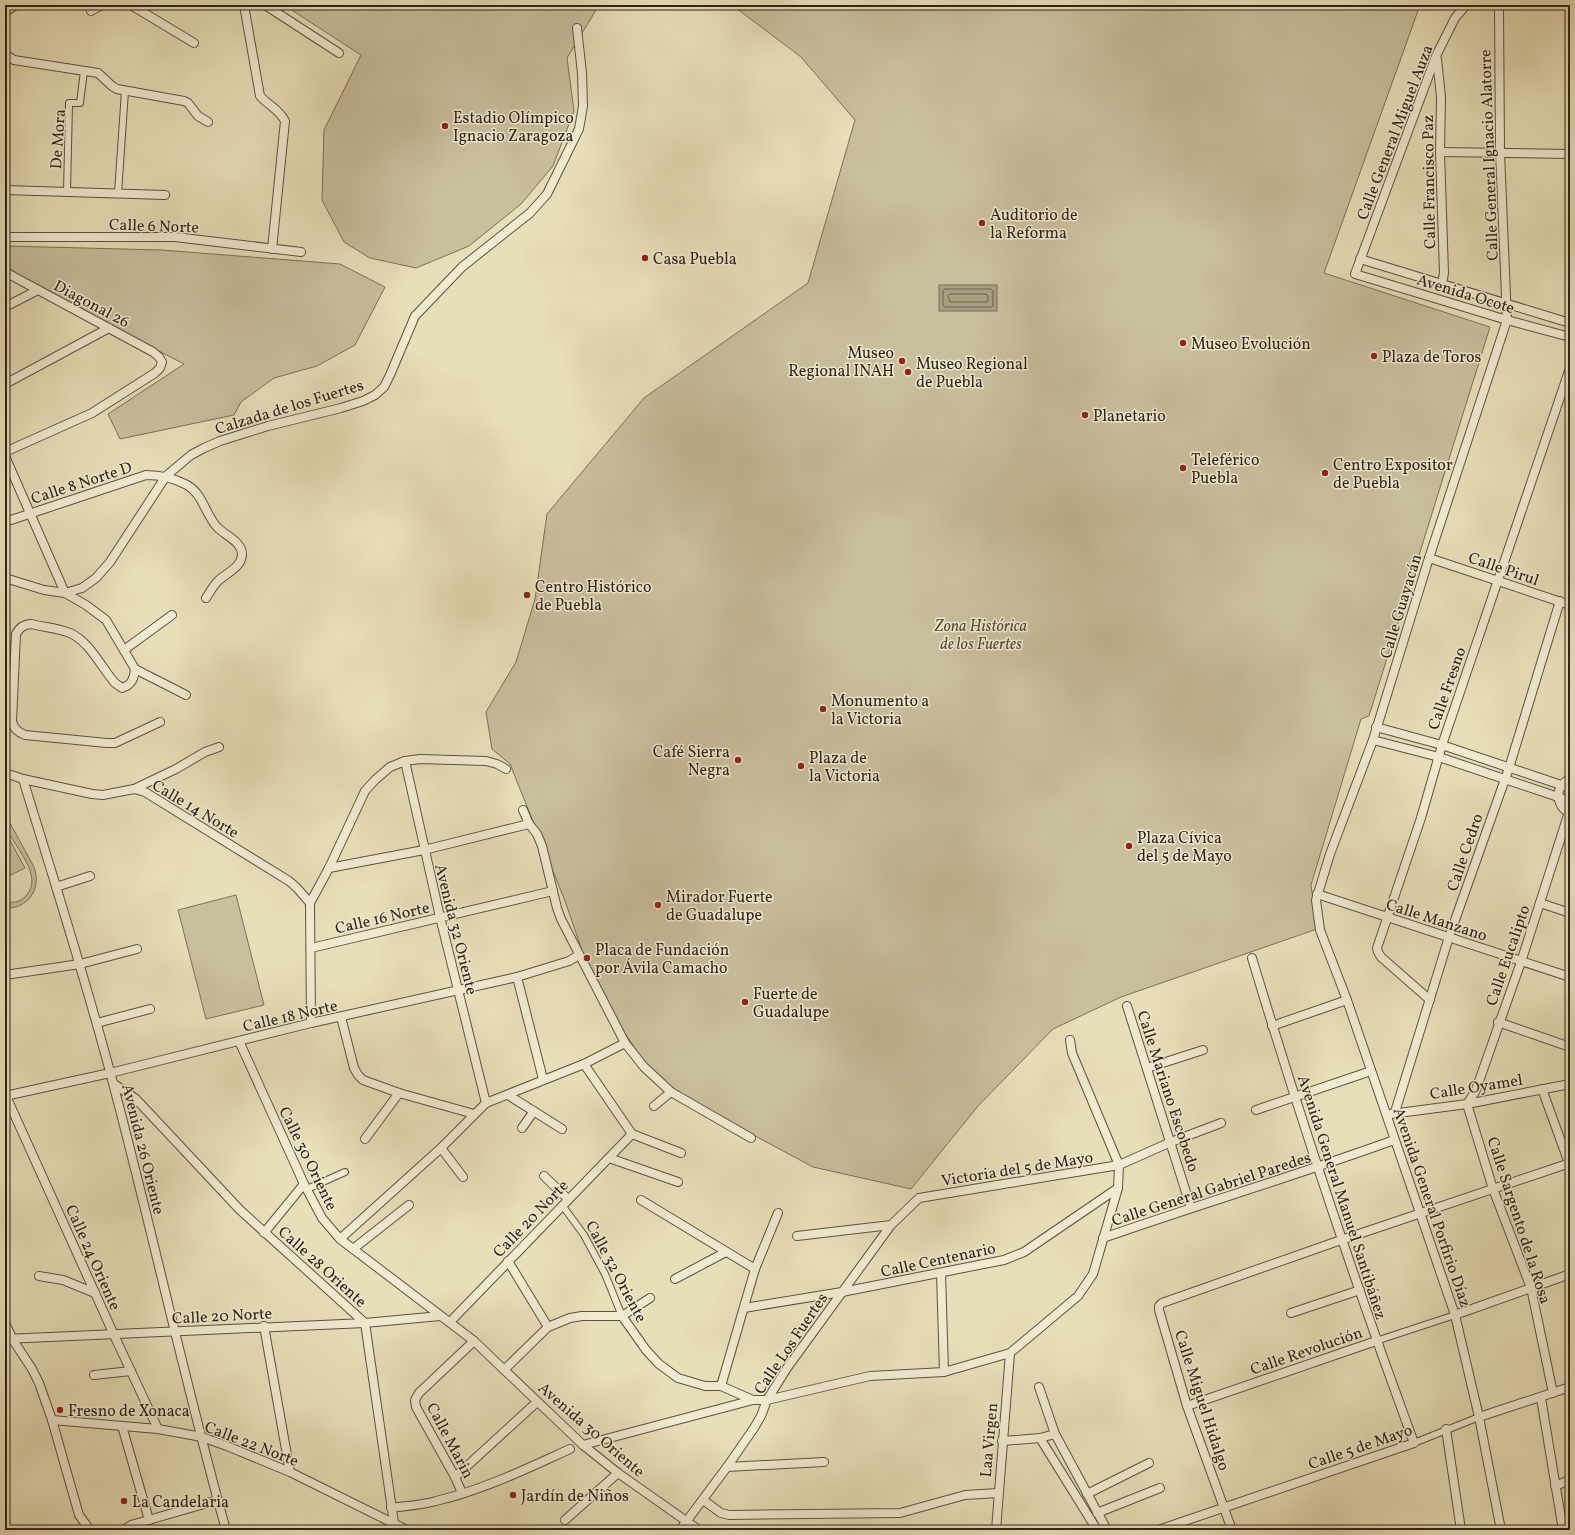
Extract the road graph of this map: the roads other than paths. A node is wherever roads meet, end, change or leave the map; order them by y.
1 (16, 5) edge
2 (101, 5) edge
3 (131, 5) edge
4 (244, 5) edge
5 (265, 5) edge
6 (1466, 5) edge
7 (1499, 5) edge
8 (91, 11) dead end
9 (5, 12) edge
10 (577, 28) dead end
11 (194, 43) dead end
12 (339, 53) dead end
13 (5, 54) edge
14 (1436, 56) junction
15 (84, 71) junction
16 (125, 91) junction
17 (208, 122) dead end
18 (1440, 152) junction
19 (1500, 153) junction
20 (1570, 154) edge
21 (5, 190) edge
22 (67, 192) junction
23 (118, 193) junction
24 (164, 195) dead end
25 (5, 237) edge
26 (272, 249) junction
27 (301, 252) dead end
28 (1360, 259) junction
29 (5, 272) edge
30 (1355, 274) joint
31 (1442, 284) junction
32 (38, 290) junction
33 (1506, 304) junction
34 (5, 307) edge
35 (1507, 320) junction
36 (1570, 323) edge
37 (109, 328) junction
38 (1570, 336) edge
39 (1570, 368) edge
40 (5, 384) edge
41 (5, 452) edge
42 (5, 456) edge
43 (166, 476) junction
44 (30, 514) junction
45 (5, 522) edge
46 (1430, 558) junction
47 (5, 578) edge
48 (1498, 580) junction
49 (65, 593) junction
50 (206, 598) dead end
51 (1560, 602) junction
52 (1570, 604) edge
53 (172, 615) dead end
54 (124, 650) junction
55 (135, 669) junction
56 (186, 695) dead end
57 (160, 722) dead end
58 (1376, 727) junction
59 (1373, 740) junction
60 (1442, 745) junction
61 (219, 747) dead end
62 (1439, 757) junction
63 (406, 761) junction
64 (1508, 768) junction
65 (506, 769) dead end
66 (5, 773) edge
67 (23, 779) junction
68 (1570, 779) edge
69 (1504, 780) junction
70 (1566, 786) edge
71 (134, 789) junction
72 (1558, 797) junction
73 (1570, 801) edge
74 (523, 810) dead end
75 (1569, 813) edge
76 (529, 824) junction
77 (424, 850) junction
78 (329, 868) junction
79 (90, 876) dead end
80 (56, 887) junction
81 (553, 891) junction
82 (1317, 897) junction
83 (310, 903) junction
84 (1540, 903) junction
85 (1570, 913) edge
86 (440, 917) junction
87 (1387, 917) junction
88 (1450, 937) junction
89 (311, 948) junction
90 (138, 949) dead end
91 (579, 955) junction
92 (1252, 958) dead end
93 (1521, 962) junction
94 (80, 964) junction
95 (5, 974) edge
96 (517, 976) junction
97 (1570, 977) edge
98 (457, 990) junction
99 (1347, 1000) junction
100 (1430, 1000) junction
101 (1127, 1006) dead end
102 (150, 1009) dead end
103 (340, 1017) junction
104 (1498, 1022) junction
105 (96, 1023) junction
106 (311, 1023) junction
107 (1272, 1026) junction
108 (1070, 1040) dead end
109 (239, 1041) junction
110 (625, 1043) junction
111 (1570, 1047) edge
112 (1202, 1050) dead end
113 (584, 1064) junction
114 (1147, 1068) junction
115 (1371, 1071) junction
116 (110, 1073) junction
117 (542, 1079) junction
118 (114, 1084) junction
119 (1570, 1084) edge
120 (1542, 1089) junction
121 (671, 1092) junction
122 (399, 1093) junction
123 (508, 1095) junction
124 (6, 1096) edge
125 (1296, 1097) junction
126 (486, 1103) junction
127 (1467, 1104) junction
128 (654, 1106) dead end
129 (1256, 1110) dead end
130 (534, 1111) junction
131 (1395, 1112) junction
132 (474, 1114) junction
133 (1386, 1115) junction
134 (1221, 1123) dead end
135 (522, 1128) dead end
136 (562, 1129) dead end
137 (632, 1134) junction
138 (751, 1138) dead end
139 (365, 1139) dead end
140 (1394, 1140) junction
141 (1171, 1142) junction
142 (441, 1148) junction
143 (681, 1153) dead end
144 (609, 1158) junction
145 (1570, 1164) edge
146 (1119, 1165) junction
147 (1317, 1168) junction
148 (345, 1172) dead end
149 (544, 1176) dead end
150 (463, 1177) dead end
151 (678, 1182) dead end
152 (305, 1187) junction
153 (1118, 1188) junction
154 (1493, 1189) junction
155 (919, 1198) joint
156 (641, 1200) dead end
157 (565, 1202) junction
158 (409, 1205) dead end
159 (1190, 1208) junction
160 (778, 1213) dead end
161 (1420, 1214) junction
162 (891, 1225) junction
163 (264, 1233) junction
164 (797, 1236) dead end
165 (1103, 1238) junction
166 (340, 1239) junction
167 (1341, 1240) junction
168 (353, 1249) junction
169 (726, 1252) junction
170 (508, 1261) junction
171 (755, 1269) junction
172 (941, 1273) junction
173 (1570, 1274) edge
174 (38, 1276) dead end
175 (675, 1280) dead end
176 (1531, 1288) junction
177 (1360, 1290) junction
178 (842, 1292) junction
179 (95, 1293) junction
180 (650, 1298) dead end
181 (744, 1308) junction
182 (1291, 1313) dead end
183 (1455, 1315) junction
184 (440, 1316) junction
185 (622, 1316) junction
186 (365, 1322) junction
187 (450, 1322) junction
188 (5, 1323) edge
189 (264, 1326) junction
190 (548, 1327) junction
191 (174, 1331) junction
192 (114, 1335) junction
193 (9, 1340) edge
194 (1376, 1341) junction
195 (474, 1342) junction
196 (1010, 1353) junction
197 (504, 1370) junction
198 (131, 1371) junction
199 (944, 1372) junction
200 (94, 1375) dead end
201 (721, 1386) junction
202 (1039, 1386) dead end
203 (1570, 1387) edge
204 (1553, 1393) junction
205 (1541, 1398) junction
206 (753, 1400) junction
207 (767, 1400) junction
208 (537, 1402) junction
209 (1187, 1406) junction
210 (1479, 1417) junction
211 (52, 1420) junction
212 (122, 1426) junction
213 (158, 1429) junction
214 (1446, 1430) junction
215 (1055, 1434) junction
216 (202, 1437) junction
217 (1040, 1438) junction
218 (1002, 1441) junction
219 (1414, 1443) junction
220 (583, 1445) junction
221 (570, 1449) dead end
222 (824, 1462) dead end
223 (1149, 1463) dead end
224 (727, 1467) junction
225 (290, 1472) junction
226 (618, 1473) junction
227 (1077, 1475) junction
228 (455, 1477) junction
229 (1066, 1480) junction
230 (1570, 1480) edge
231 (1555, 1486) junction
232 (1160, 1488) dead end
233 (998, 1493) junction
234 (462, 1494) junction
235 (1087, 1494) junction
236 (218, 1500) junction
237 (703, 1500) junction
238 (1224, 1507) junction
239 (391, 1508) junction
240 (1096, 1513) junction
241 (149, 1520) junction
242 (565, 1520) dead end
243 (687, 1522) junction
244 (394, 1526) edge
245 (90, 1530) edge
246 (124, 1530) edge
247 (226, 1530) edge
248 (407, 1530) edge
249 (680, 1530) edge
250 (699, 1530) edge
251 (996, 1530) edge
252 (1097, 1530) edge
253 (1106, 1530) edge
254 (1158, 1530) edge
255 (1232, 1530) edge
256 (1461, 1530) edge
257 (1501, 1530) edge
258 (1563, 1530) edge

1 - 9 street
2 - 8 street
3 - 11 street
4 - 26 street
5 - 12 street
6 - 14 street, Calle General Miguel Auza
7 - 19 street, Calle General Ignacio Alatorre
10 - 43 street, Calzada de los Fuertes
13 - 15 street
14 - 18 street, Calle Francisco Paz
14 - 28 street, Calle General Miguel Auza
15 - 16 street
15 - 22 street, De Mora
16 - 17 street
16 - 23 street
18 - 19 street
18 - 31 street, Calle Francisco Paz
19 - 20 street
19 - 33 street, Calle General Ignacio Alatorre
21 - 22 street
22 - 23 street
23 - 24 street
25 - 26 street, Calle 6 Norte
26 - 27 street, Calle 6 Norte
28 - 30 street, Calle General Miguel Auza
28 - 31 street
29 - 32 street, Diagonal 26
30 - 35 street, Avenida Ocote
31 - 33 street
32 - 34 street
32 - 37 street, Diagonal 26
33 - 35 street, Calle General Ignacio Alatorre
33 - 36 street
35 - 38 street, Avenida Ocote
35 - 46 street, Calle Guayacán
37 - 40 street
37 - 41 street, Diagonal 26
39 - 48 street, Calle Fresno
42 - 44 street
43 - 44 street, Calle 8 Norte D
43 - 49 street, Calzada de los Fuertes
43 - 50 street
44 - 45 street, Calle 8 Norte D
44 - 49 street
46 - 48 street, Calle Pirul
46 - 58 street, Calle Guayacán
47 - 49 street, Calzada de los Fuertes
48 - 51 street, Calle Pirul
48 - 60 street, Calle Fresno
49 - 54 street
51 - 52 street, Calle Pirul
51 - 64 street, Calle Cedro
53 - 54 street
54 - 55 street
55 - 56 street
55 - 57 street
58 - 59 street, Calle Guayacán
58 - 60 street
59 - 62 street
59 - 82 street, Calle Guayacán
60 - 62 street, Calle Fresno
60 - 64 street
61 - 71 street
62 - 69 street
62 - 87 street, Calle Fresno
63 - 65 street
63 - 77 street, Avenida 32 Oriente
63 - 78 street
64 - 69 street, Calle Cedro
64 - 70 street
66 - 67 street, Calle 14 Norte
67 - 71 street, Calle 14 Norte
67 - 80 street, Avenida 26 Oriente
68 - 70 street
69 - 72 street
69 - 88 street, Calle Cedro
70 - 72 street
71 - 83 street, Calle 14 Norte
72 - 73 street
72 - 75 street
74 - 76 street
75 - 84 street, Calle Eucalipto
76 - 77 street
76 - 81 street
77 - 78 street
77 - 86 street, Avenida 32 Oriente
78 - 83 street
79 - 80 street
80 - 94 street, Avenida 26 Oriente
81 - 86 street, Calle 16 Norte
81 - 91 street
82 - 87 street, Calle Manzano
82 - 99 street, Avenida General Porfirio Díaz
83 - 89 street
84 - 85 street
84 - 93 street, Calle Eucalipto
86 - 89 street, Calle 16 Norte
86 - 98 street, Avenida 32 Oriente
87 - 88 street, Calle Manzano
87 - 100 street, Calle Fresno
88 - 93 street, Calle Manzano
88 - 100 street, Calle Cedro
89 - 106 street
90 - 94 street
91 - 96 street, Calle 18 Norte
91 - 110 street
92 - 107 street, Avenida General Manuel Santibáñez
93 - 97 street, Calle Manzano
93 - 104 street, Calle Eucalipto
94 - 95 street
94 - 105 street, Avenida 26 Oriente
96 - 98 street, Calle 18 Norte
96 - 117 street
98 - 103 street, Calle 18 Norte
98 - 126 street, Avenida 32 Oriente
99 - 107 street
99 - 115 street, Avenida General Porfirio Díaz
100 - 131 street, Calle Cedro
101 - 114 street, Calle Mariano Escobedo
102 - 105 street
103 - 106 street, Calle 18 Norte
103 - 122 street
104 - 111 street
104 - 127 street, Calle Eucalipto
105 - 116 street, Avenida 26 Oriente
106 - 109 street, Calle 18 Norte
107 - 125 street, Avenida General Manuel Santibáñez
108 - 146 street
109 - 116 street, Calle 18 Norte
109 - 152 street, Calle 30 Oriente
110 - 113 street
110 - 121 street
112 - 114 street
113 - 117 street
113 - 137 street
114 - 141 street, Calle Mariano Escobedo
115 - 125 street
115 - 133 street, Avenida General Porfirio Díaz
116 - 118 street, Avenida 26 Oriente
116 - 124 street, Calle 18 Norte
117 - 123 street
118 - 163 street, Calle 28 Oriente
118 - 191 street, Avenida 26 Oriente
119 - 120 street, Calle Oyamel
120 - 127 street, Calle Oyamel
120 - 145 street
121 - 128 street
121 - 138 street
122 - 132 street
122 - 139 street
123 - 126 street
123 - 130 street
124 - 179 street, Calle 24 Oriente
125 - 129 street
125 - 147 street, Avenida General Manuel Santibáñez
126 - 132 street
127 - 131 street, Calle Oyamel
127 - 154 street, Calle Sargento de la Rosa
130 - 135 street
130 - 136 street
131 - 133 street, Calle Oyamel
132 - 142 street
133 - 140 street, Avenida General Porfirio Díaz
134 - 141 street, Victoria del 5 de Mayo
137 - 143 street
137 - 144 street, Calle 20 Norte
140 - 147 street, Calle General Gabriel Paredes
140 - 161 street, Avenida General Porfirio Díaz
141 - 146 street, Victoria del 5 de Mayo
141 - 159 street, Calle Mariano Escobedo
142 - 150 street
142 - 166 street
144 - 151 street
144 - 157 street, Calle 20 Norte
145 - 154 street
146 - 153 street
146 - 155 street, Victoria del 5 de Mayo
147 - 159 street, Calle General Gabriel Paredes
147 - 167 street, Avenida General Manuel Santibáñez
148 - 152 street
149 - 157 street
152 - 163 street
152 - 166 street, Calle 30 Oriente
153 - 165 street
153 - 172 street, Calle Centenario
154 - 161 street
154 - 176 street, Calle Sargento de la Rosa
155 - 162 street, Calle Los Fuertes
156 - 169 street
157 - 170 street, Calle 20 Norte
157 - 185 street, Calle 32 Oriente
158 - 168 street
159 - 165 street, Calle General Gabriel Paredes
160 - 171 street
161 - 167 street
161 - 183 street, Avenida General Porfirio Díaz
162 - 164 street
162 - 178 street, Calle Los Fuertes
163 - 186 street, Calle 28 Oriente
165 - 196 street
166 - 168 street, Calle 30 Oriente
167 - 177 street, Avenida General Manuel Santibáñez
167 - 209 street, Calle Miguel Hidalgo
168 - 184 street, Calle 30 Oriente
169 - 171 street
169 - 175 street
170 - 187 street, Calle 20 Norte
170 - 190 street
171 - 181 street
172 - 178 street, Calle Centenario
172 - 199 street
173 - 176 street, Calle Revolución
174 - 179 street
176 - 183 street, Calle Revolución
176 - 204 street, Calle Sargento de la Rosa
177 - 182 street
177 - 194 street, Avenida General Manuel Santibáñez
178 - 181 street, Calle Centenario
178 - 207 street, Calle Los Fuertes
179 - 192 street, Calle 24 Oriente
180 - 185 street
181 - 201 street
183 - 194 street, Calle Revolución
183 - 210 street, Avenida General Porfirio Díaz
184 - 186 street, Calle 20 Norte
184 - 187 street, Calle 30 Oriente
185 - 190 street
185 - 201 street, Calle 32 Oriente
186 - 189 street, Calle 20 Norte
186 - 239 street, Calle 28 Oriente
187 - 195 street, Calle 30 Oriente
188 - 193 street
189 - 191 street, Calle 20 Norte
189 - 225 street
190 - 197 street
191 - 192 street, Calle 20 Norte
191 - 216 street, Avenida 26 Oriente
192 - 193 street, Calle 20 Norte
192 - 198 street, Calle 24 Oriente
193 - 211 street
194 - 209 street, Calle Revolución
194 - 219 street, Avenida General Manuel Santibáñez
195 - 197 street, Avenida 30 Oriente
195 - 228 street, Calle Marin
196 - 199 street
196 - 218 street, Laa Virgen
197 - 208 street, Avenida 30 Oriente
198 - 200 street
198 - 213 street, Calle 24 Oriente
199 - 207 street
201 - 206 street, Calle 32 Oriente
202 - 215 street
203 - 204 street, Calle 5 de Mayo
204 - 205 street, Calle 5 de Mayo
205 - 210 street, Calle 5 de Mayo
205 - 231 street
206 - 207 street
206 - 220 street
207 - 224 street, Calle Los Fuertes
208 - 220 street, Avenida 30 Oriente
208 - 228 street
209 - 238 street, Calle Miguel Hidalgo
210 - 214 street, Calle 5 de Mayo
210 - 257 street, Avenida General Porfirio Díaz
211 - 212 street, Calle 22 Norte
211 - 245 street
212 - 213 street, Calle 22 Norte
212 - 241 street
213 - 216 street, Calle 22 Norte
214 - 219 street, Calle 5 de Mayo
214 - 256 street
215 - 217 street
215 - 227 street
216 - 225 street, Calle 22 Norte
216 - 236 street, Avenida 26 Oriente
217 - 218 street
217 - 229 street
218 - 233 street, Laa Virgen
219 - 238 street, Calle 5 de Mayo
220 - 226 street, Avenida 30 Oriente
221 - 234 street
222 - 224 street
223 - 235 street
224 - 237 street, Calle Los Fuertes
225 - 244 street, Calle 22 Norte
226 - 242 street
226 - 243 street, Avenida 30 Oriente
227 - 229 street
227 - 235 street
228 - 234 street, Calle Marin
229 - 252 street
230 - 231 street
231 - 258 street
232 - 240 street
233 - 237 street
233 - 251 street, Laa Virgen
234 - 239 street
235 - 240 street
236 - 241 street
236 - 247 street, Avenida 26 Oriente
237 - 243 street, Calle Los Fuertes
238 - 254 street, Calle 5 de Mayo
238 - 255 street, Calle Miguel Hidalgo
239 - 244 street, Calle 28 Oriente
240 - 253 street
241 - 246 street
243 - 249 street, Calle Los Fuertes
243 - 250 street, Avenida 30 Oriente
244 - 248 street, Calle 22 Norte

